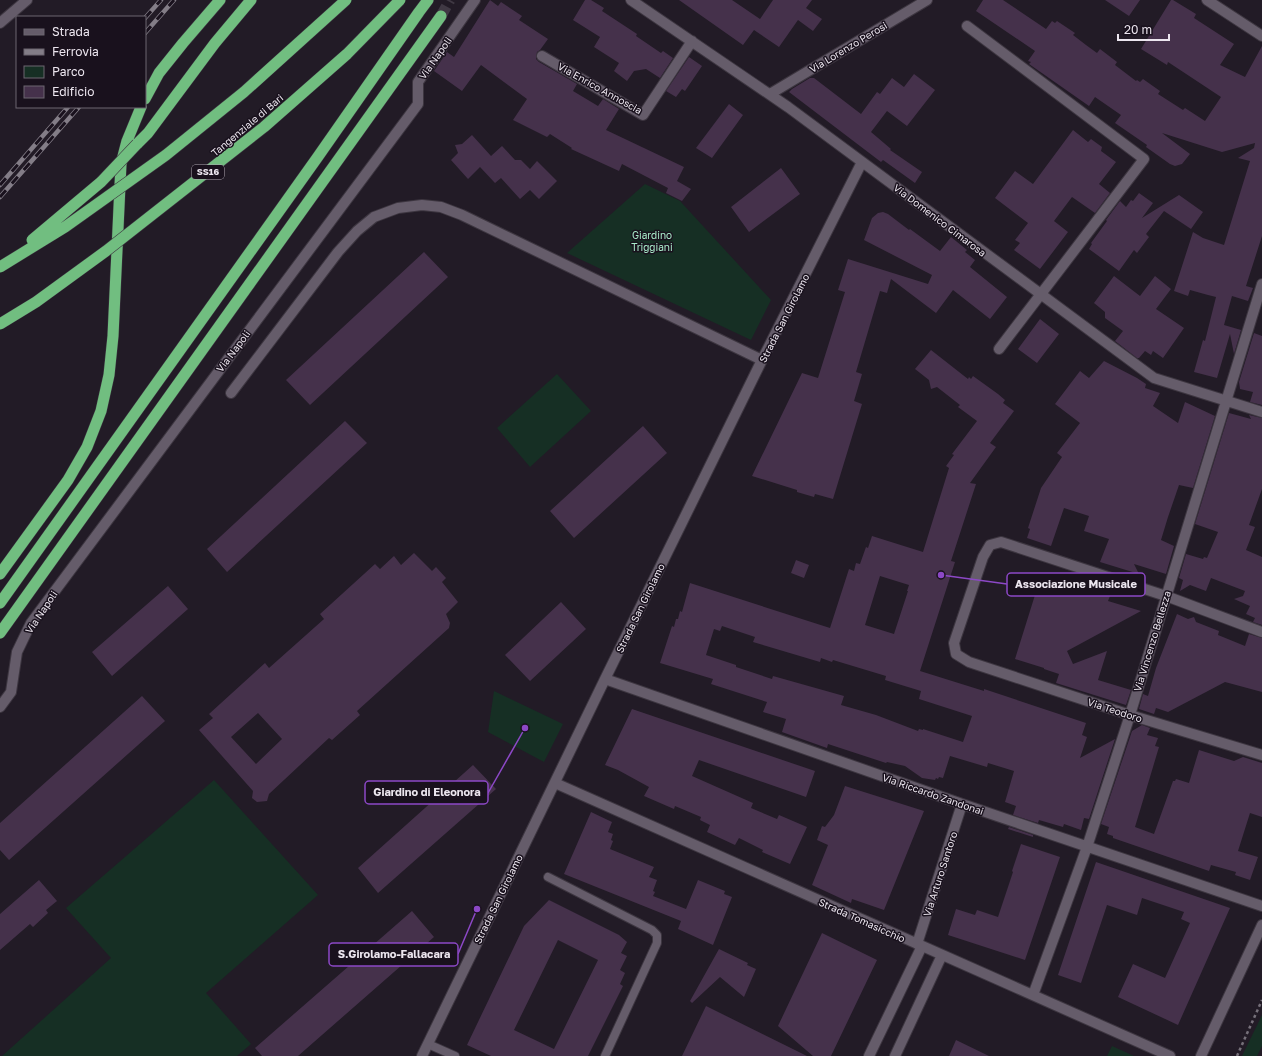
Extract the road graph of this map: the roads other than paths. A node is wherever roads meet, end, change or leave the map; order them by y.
1 (27, 0) edge
2 (220, 0) edge
3 (251, 0) edge
4 (346, 0) edge
5 (400, 0) edge
6 (428, 0) edge
7 (475, 0) edge
8 (631, 0) edge
9 (927, 0) edge
10 (1207, 0) edge
11 (441, 16) tunnel mouth
12 (0, 23) edge
13 (967, 26) dead end
14 (1262, 36) edge
15 (692, 41) junction
16 (542, 56) dead end
17 (770, 94) junction
18 (146, 97) edge
19 (140, 108) edge
20 (862, 162) junction
21 (0, 267) edge
22 (1262, 284) edge
23 (1041, 296) junction
24 (0, 324) edge
25 (999, 349) dead end
26 (762, 360) junction
27 (231, 393) dead end
28 (1226, 400) junction
29 (1262, 412) edge
30 (0, 574) edge
31 (1166, 596) junction
32 (0, 603) edge
33 (1262, 632) edge
34 (0, 634) edge
35 (605, 679) junction
36 (0, 707) edge
37 (1130, 715) junction
38 (1262, 755) edge
39 (555, 782) junction
40 (962, 804) junction
41 (1087, 847) junction
42 (548, 877) dead end
43 (1262, 906) edge
44 (1262, 925) edge
45 (920, 945) junction
46 (942, 955) junction
47 (1033, 996) junction
48 (428, 1044) junction
49 (422, 1056) edge
50 (455, 1056) edge
51 (605, 1056) edge
52 (869, 1056) edge
53 (894, 1056) edge
54 (1170, 1056) edge
55 (1201, 1056) edge

1 - 12 street
2 - 18 highway
3 - 21 highway, bridge
4 - 21 highway, bridge
5 - 24 highway, Tangenziale di Bari / SS16, bridge
6 - 32 highway
7 - 36 street, Via Napoli
8 - 15 street, Via Domenico Cimarosa
9 - 17 street, Via Lorenzo Perosi
10 - 14 street
11 - 34 highway
13 - 23 street
15 - 16 street, Via Enrico Annoscia
15 - 17 street, Via Domenico Cimarosa
17 - 20 street, Via Domenico Cimarosa
19 - 30 highway
20 - 23 street, Via Domenico Cimarosa
20 - 26 street, Strada San Girolamo
22 - 28 street, Via Vincenzo Bellezza
23 - 25 street
23 - 28 street, Via Domenico Cimarosa
26 - 27 street
26 - 35 street, Strada San Girolamo
28 - 29 street, Via Domenico Cimarosa
28 - 31 street, Via Vincenzo Bellezza
31 - 33 street
31 - 37 street, Via Vincenzo Bellezza
31 - 37 street, Via Teodoro
35 - 39 street, Strada San Girolamo
35 - 40 street, Via Riccardo Zandonai
37 - 38 street, Via Teodoro
37 - 41 street, Via Vincenzo Bellezza
39 - 45 street, Strada Tomasicchio
39 - 48 street, Strada San Girolamo
40 - 41 street, Via Riccardo Zandonai
40 - 45 street, Via Arturo Santoro
41 - 43 street, Via Riccardo Zandonai
41 - 47 street, Via Vincenzo Bellezza
42 - 51 lane
44 - 55 street
45 - 46 street, Strada Tomasicchio
45 - 52 street, Via Arturo Santoro
46 - 47 street, Strada Tomasicchio
46 - 53 street
47 - 54 street, Strada Tomasicchio
48 - 49 street, Strada San Girolamo
48 - 50 lane

